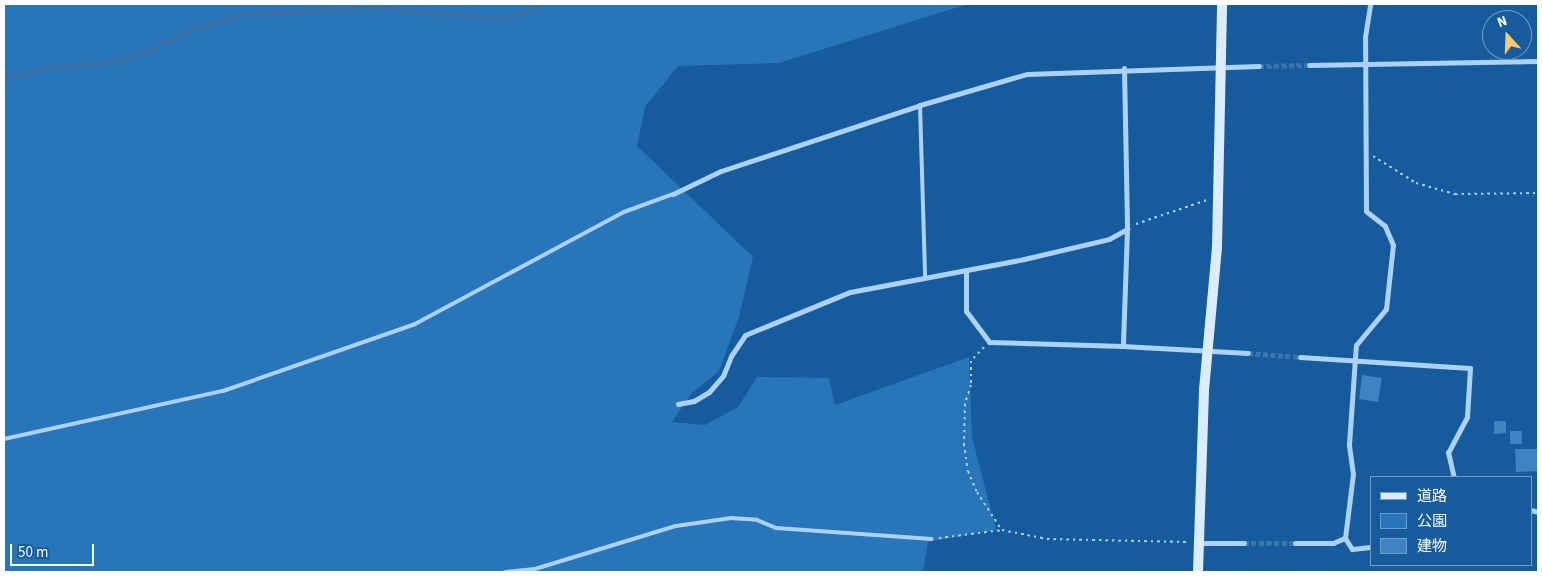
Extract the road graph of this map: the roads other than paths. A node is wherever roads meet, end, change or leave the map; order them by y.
1 (1222, 4) edge
2 (1370, 4) edge
3 (1538, 61) edge
4 (1365, 64) junction
5 (1309, 65) tunnel mouth
6 (1219, 66) junction
7 (1259, 66) tunnel mouth
8 (1124, 68) junction
9 (920, 105) junction
10 (673, 194) joint
11 (1127, 229) junction
12 (966, 270) junction
13 (924, 277) junction
14 (1123, 346) junction
15 (1207, 351) junction
16 (1248, 353) tunnel mouth
17 (1300, 356) tunnel mouth
18 (1354, 360) junction
19 (678, 404) dead end
20 (4, 439) edge
21 (1454, 476) edge
22 (1345, 538) junction
23 (932, 539) road end
24 (1199, 543) junction
25 (1244, 543) tunnel mouth
26 (1295, 543) tunnel mouth
27 (1370, 547) edge
28 (505, 572) edge
29 (1198, 572) edge

1 - 6 street
2 - 4 street
3 - 4 street
4 - 5 street
4 - 18 street
6 - 7 street
6 - 8 street
6 - 15 street
8 - 9 street
8 - 11 street
9 - 10 street
9 - 13 lane
10 - 20 lane
11 - 12 street
11 - 14 street
12 - 13 street
12 - 14 street
13 - 19 street
14 - 15 street
15 - 16 street
15 - 24 street
17 - 18 street
18 - 21 street
18 - 22 street
22 - 26 street
22 - 27 street
23 - 28 lane
24 - 25 street
24 - 29 street

